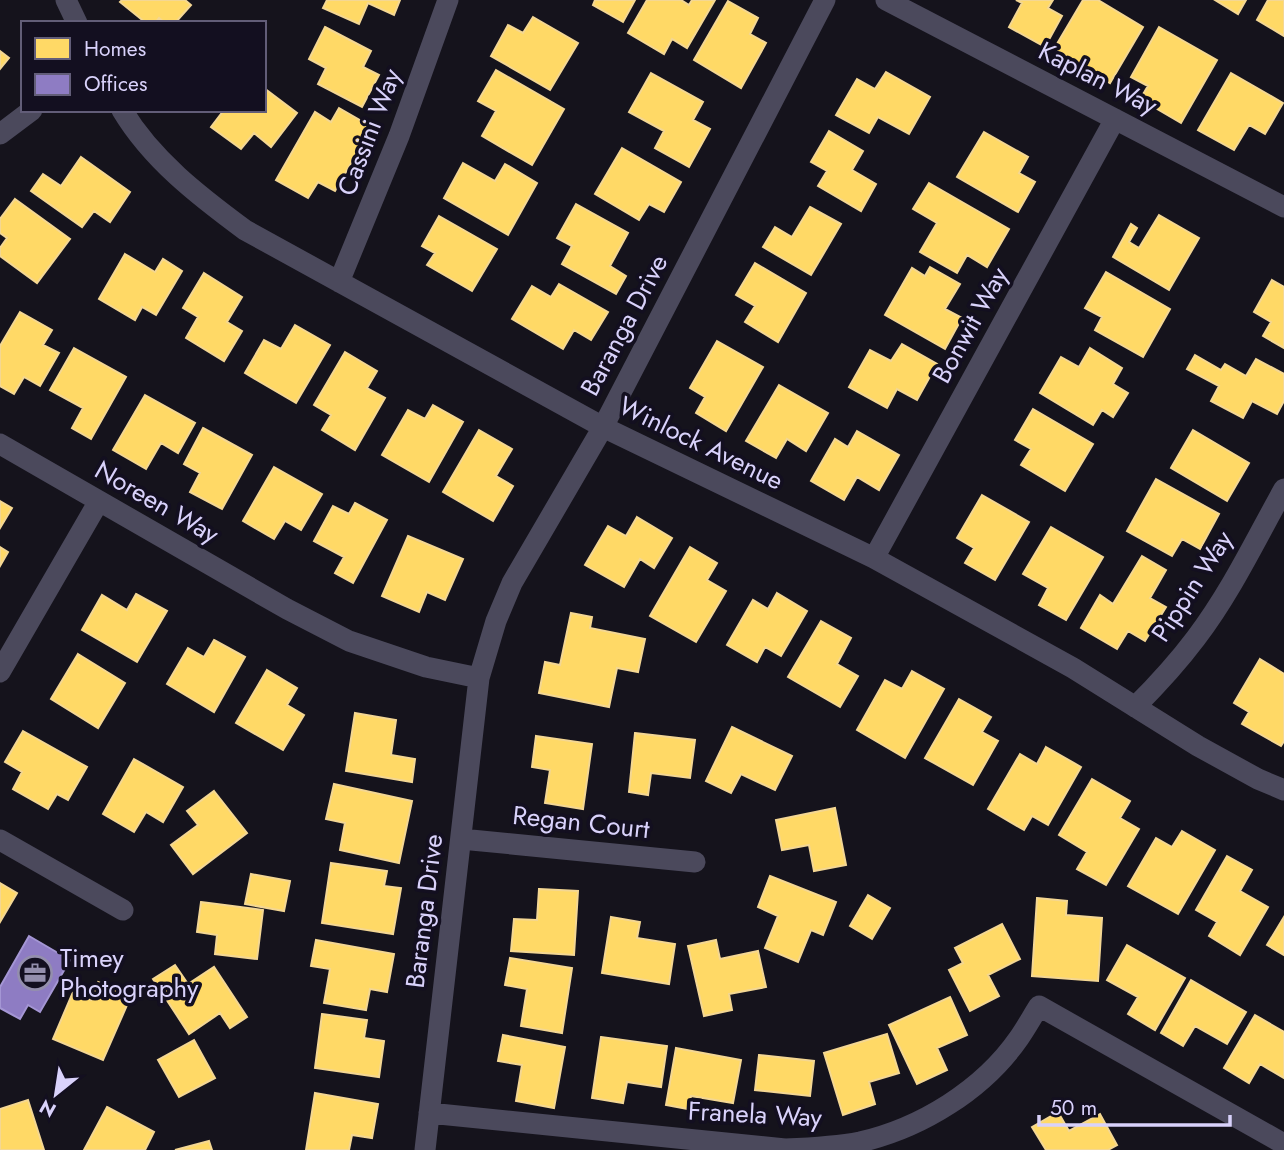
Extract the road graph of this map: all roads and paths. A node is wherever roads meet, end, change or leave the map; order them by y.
1 (66, 0) edge
2 (448, 0) edge
3 (825, 0) edge
4 (886, 0) edge
5 (76, 21) edge
6 (29, 112) edge
7 (123, 112) edge
8 (1115, 119) junction
9 (0, 134) edge
10 (1284, 206) edge
11 (339, 282) junction
12 (603, 427) junction
13 (0, 444) edge
14 (1284, 489) edge
15 (99, 501) junction
16 (874, 558) junction
17 (0, 672) edge
18 (479, 678) junction
19 (1135, 707) junction
20 (1284, 790) edge
21 (461, 839) junction
22 (0, 840) edge
23 (695, 862) dead end
24 (122, 910) dead end
25 (429, 1113) junction
26 (1284, 1144) edge
27 (716, 1146) edge
28 (425, 1150) edge

1 - 5 street
2 - 11 street, Cassini Way
3 - 12 street, Baranga Drive
4 - 8 street, Kaplan Way
6 - 9 street
7 - 11 street, Winlock Avenue
8 - 10 street, Kaplan Way
8 - 16 street, Bonwit Way
11 - 12 street, Winlock Avenue
12 - 16 street, Winlock Avenue
12 - 18 street, Baranga Drive
13 - 15 street, Noreen Way
14 - 19 street, Pippin Way
15 - 17 street
15 - 18 street, Noreen Way
16 - 19 street, Winlock Avenue
18 - 21 street, Baranga Drive
19 - 20 street, Winlock Avenue
21 - 23 street, Regan Court
21 - 25 street, Baranga Drive
22 - 24 street
25 - 27 street, Franela Way
25 - 28 street, Baranga Drive
26 - 27 street, Franela Way

